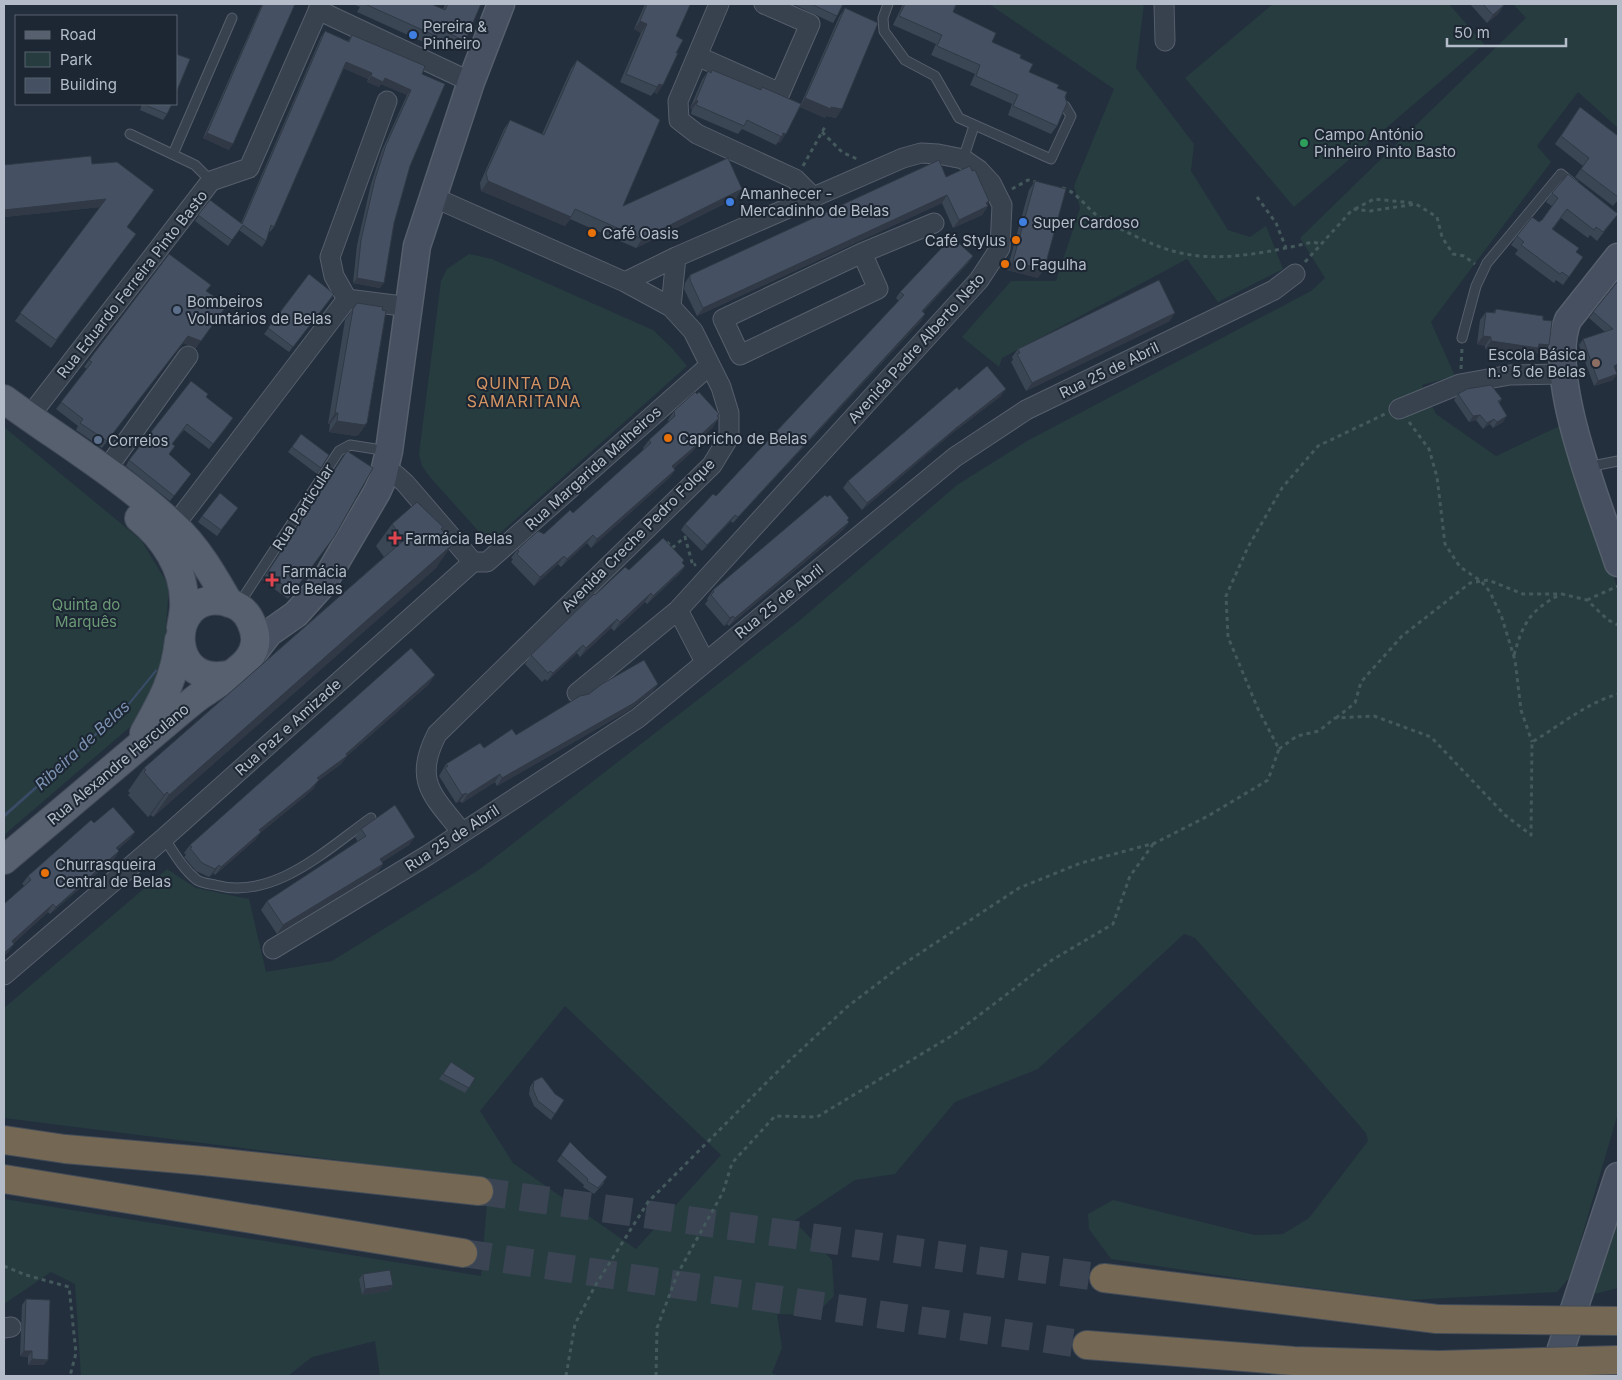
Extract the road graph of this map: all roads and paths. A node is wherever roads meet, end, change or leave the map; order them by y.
1 (501, 4) edge
2 (719, 4) edge
3 (764, 4) edge
4 (888, 4) edge
5 (1164, 4) edge
6 (319, 7) edge
7 (232, 18) dead end
8 (1165, 41) dead end
9 (697, 56) junction
10 (471, 82) junction
11 (387, 101) dead end
12 (1065, 106) edge
13 (826, 125) dead end
14 (974, 126) junction
15 (822, 132) junction
16 (130, 134) dead end
17 (173, 154) junction
18 (963, 159) junction
19 (887, 165) junction
20 (795, 179) junction
21 (211, 181) junction
22 (1044, 184) edge
23 (1053, 186) edge
24 (1582, 191) edge
25 (998, 196) junction
26 (433, 197) junction
27 (1257, 197) dead end
28 (814, 198) junction
29 (1416, 204) junction
30 (1353, 209) junction
31 (934, 223) dead end
32 (1321, 244) junction
33 (1286, 248) junction
34 (862, 253) junction
35 (676, 257) junction
36 (1618, 257) edge
37 (1484, 270) junction
38 (1295, 274) joint
39 (625, 282) junction
40 (347, 300) junction
41 (410, 307) junction
42 (671, 307) junction
43 (724, 319) junction
44 (693, 331) junction
45 (1462, 338) joint
46 (188, 356) dead end
47 (710, 365) junction
48 (1562, 374) junction
49 (1460, 384) junction
50 (4, 399) edge
51 (1399, 409) junction
52 (16, 415) edge
53 (387, 461) junction
54 (1618, 461) edge
55 (1587, 467) junction
56 (106, 470) junction
57 (174, 526) junction
58 (650, 526) junction
59 (473, 562) junction
60 (1618, 563) edge
61 (720, 564) junction
62 (1481, 581) junction
63 (1618, 586) edge
64 (1562, 594) junction
65 (1587, 600) junction
66 (237, 607) junction
67 (678, 610) junction
68 (283, 621) junction
69 (1618, 625) edge
70 (180, 634) junction
71 (1513, 656) junction
72 (705, 662) junction
73 (243, 664) junction
74 (577, 693) dead end
75 (1618, 694) edge
76 (1335, 718) junction
77 (1532, 742) junction
78 (1279, 749) junction
79 (134, 750) junction
80 (372, 818) dead end
81 (461, 831) junction
82 (164, 838) junction
83 (1155, 843) junction
84 (4, 860) edge
85 (274, 949) dead end
86 (4, 975) edge
87 (4, 1140) edge
88 (1618, 1176) edge
89 (4, 1178) edge
90 (479, 1191) tunnel mouth
91 (463, 1253) tunnel mouth
92 (4, 1266) edge
93 (1104, 1278) tunnel mouth
94 (1618, 1321) edge
95 (1088, 1345) tunnel mouth
96 (1618, 1360) edge
97 (70, 1376) edge
98 (566, 1376) edge
99 (656, 1376) edge
100 (1552, 1376) edge

1 - 10 main road
2 - 9 street
3 - 9 street
4 - 14 lane
5 - 8 street
6 - 10 street
6 - 21 street, Rua Eduardo Ferreira Pinto Basto
7 - 17 lane
9 - 20 street
10 - 26 main road
11 - 40 street
12 - 14 lane
13 - 15 path
14 - 18 lane
15 - 19 path
15 - 20 path
16 - 17 lane
17 - 21 lane
18 - 19 street, Avenida Padre Alberto Neto
18 - 25 street, Avenida Padre Alberto Neto
19 - 28 street, Avenida Padre Alberto Neto
20 - 28 street
21 - 52 street, Rua Eduardo Ferreira Pinto Basto
22 - 25 path
23 - 33 path
24 - 37 lane
25 - 61 street, Avenida Padre Alberto Neto
26 - 39 street, Avenida Creche Pedro Folque
26 - 41 main road
27 - 33 path
28 - 35 street, Avenida Padre Alberto Neto
29 - 30 path
29 - 30 path
29 - 37 path
30 - 32 path
31 - 34 street
32 - 33 path
32 - 38 path
34 - 43 street
34 - 43 street
35 - 39 street, Avenida Padre Alberto Neto
35 - 42 street
36 - 48 main road
37 - 45 lane
38 - 72 street, Rua 25 de Abril
39 - 42 street, Avenida Creche Pedro Folque
40 - 41 street
40 - 57 street
41 - 53 main road
42 - 44 street, Avenida Creche Pedro Folque
43 - 44 street
44 - 47 street, Avenida Creche Pedro Folque
45 - 49 path
46 - 56 street
47 - 58 street, Avenida Creche Pedro Folque
47 - 59 street, Rua Margarida Malheiros
48 - 49 street
48 - 55 main road
49 - 51 street
50 - 52 main road
51 - 62 path
51 - 78 path
52 - 56 main road
52 - 70 main road
53 - 59 street
53 - 66 lane, Rua Particular
53 - 68 main road
54 - 55 lane
55 - 60 main road
56 - 57 main road
57 - 66 main road
58 - 61 path
58 - 81 street, Avenida Creche Pedro Folque
59 - 82 street, Rua Paz e Amizade
61 - 67 street, Avenida Padre Alberto Neto
62 - 64 path
62 - 71 path
62 - 76 path
63 - 65 path
64 - 65 path
64 - 71 path
65 - 69 path
66 - 68 main road
66 - 70 main road
66 - 73 main road
67 - 72 street
67 - 74 street, Avenida Padre Alberto Neto
68 - 73 main road
70 - 73 main road
70 - 79 main road
71 - 77 path
72 - 81 street, Rua 25 de Abril
73 - 79 main road, Rua Alexandre Herculano
75 - 77 path
76 - 77 path
76 - 78 path
78 - 83 path
79 - 84 main road, Rua Alexandre Herculano
80 - 82 lane
81 - 85 street, Rua 25 de Abril
82 - 86 street, Rua Paz e Amizade
83 - 98 path
83 - 99 path
87 - 90 highway
88 - 100 main road
89 - 91 highway
92 - 97 path
93 - 94 highway, bridge
95 - 96 highway, bridge

